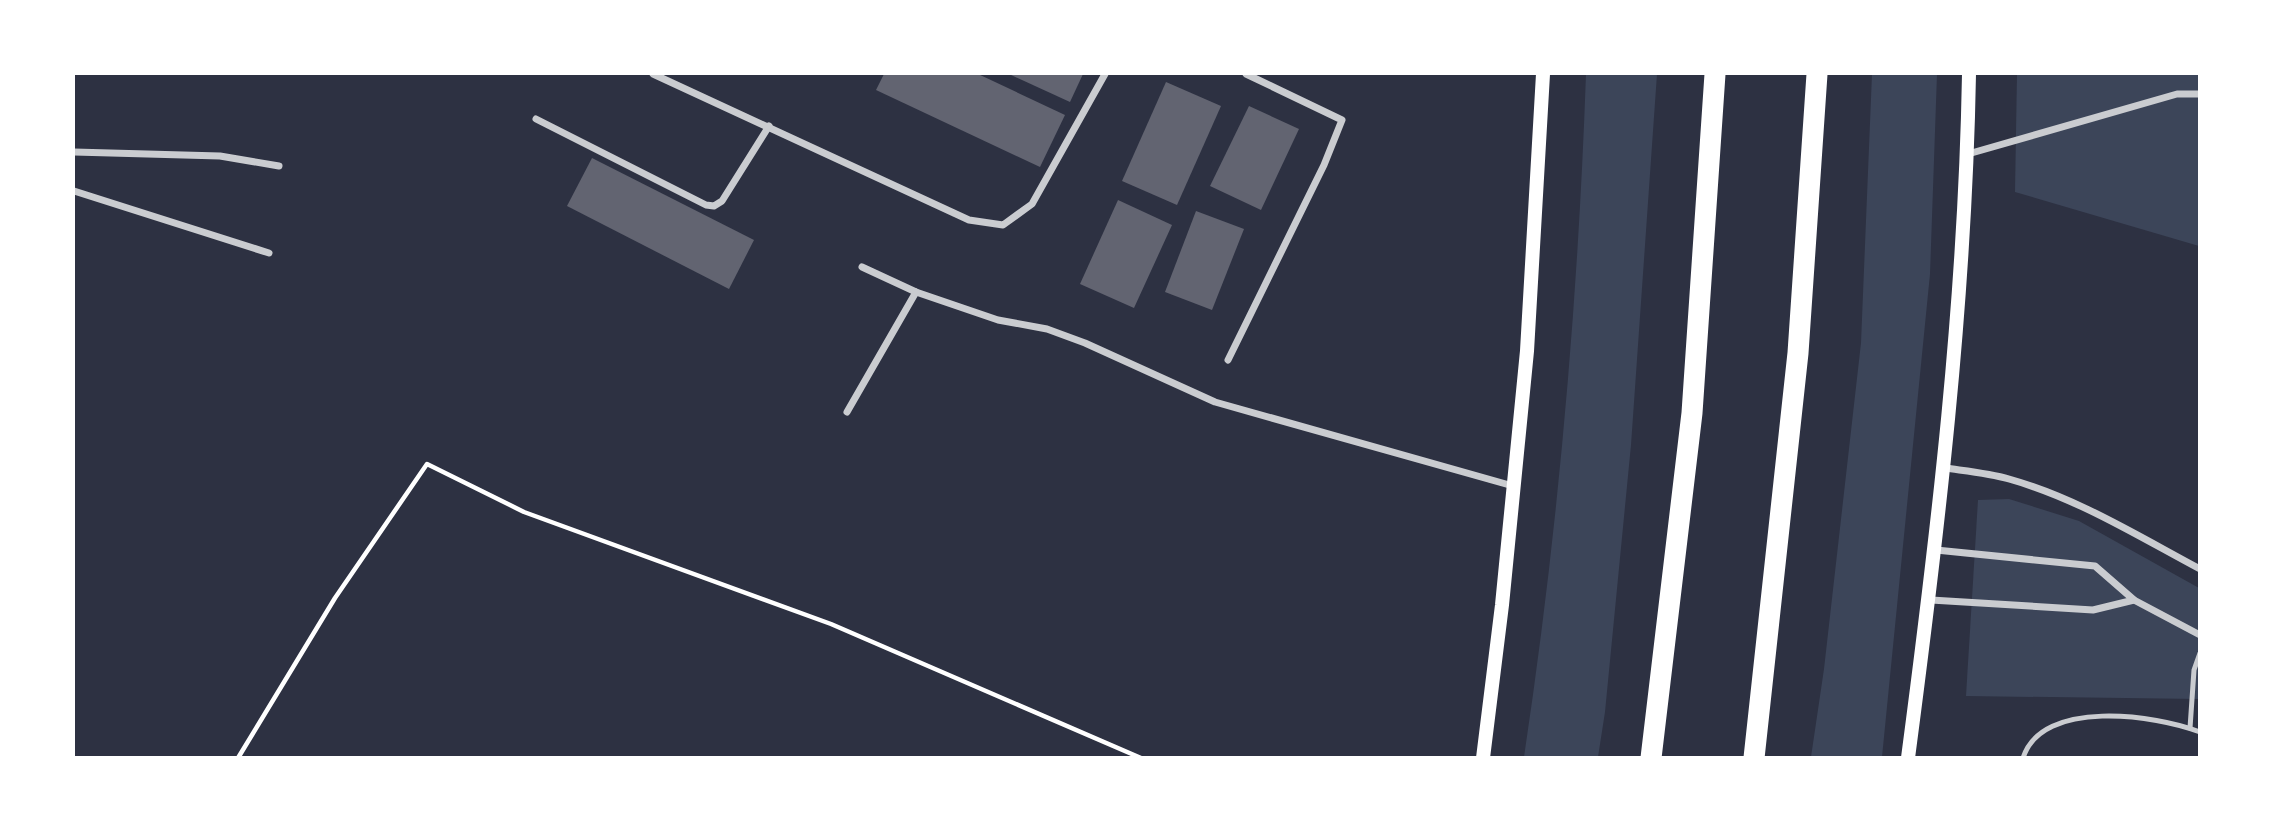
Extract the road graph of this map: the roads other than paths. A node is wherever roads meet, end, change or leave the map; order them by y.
1 (653, 74) edge
2 (1104, 74) edge
3 (1246, 74) edge
4 (1543, 74) edge
5 (1715, 74) edge
6 (1817, 74) edge
7 (1969, 74) edge
8 (2200, 94) edge
9 (536, 119) dead end
10 (769, 126) junction
11 (74, 152) edge
12 (1968, 154) junction
13 (279, 166) dead end
14 (74, 191) edge
15 (269, 253) dead end
16 (862, 267) dead end
17 (916, 292) junction
18 (1228, 360) dead end
19 (847, 412) dead end
20 (1945, 468) junction
21 (1513, 486) junction
22 (1936, 550) junction
23 (2200, 569) edge
24 (1931, 600) junction
25 (2134, 600) junction
26 (2200, 635) edge
27 (2200, 653) edge
28 (2190, 728) junction
29 (2200, 732) edge
30 (1483, 758) edge
31 (1651, 758) edge
32 (1754, 758) edge
33 (1908, 758) edge
34 (2023, 758) edge

1 - 10 street
2 - 10 street
3 - 18 street
4 - 21 main road
5 - 31 highway
6 - 32 highway
7 - 12 main road
8 - 12 street
9 - 10 street
11 - 13 street
12 - 20 main road
14 - 15 street
16 - 17 street
17 - 19 street
17 - 21 street
20 - 22 main road
20 - 23 street
21 - 30 main road
22 - 24 main road
22 - 25 street
24 - 25 street
24 - 33 main road
25 - 26 street
27 - 28 lane
28 - 29 lane
28 - 34 lane

